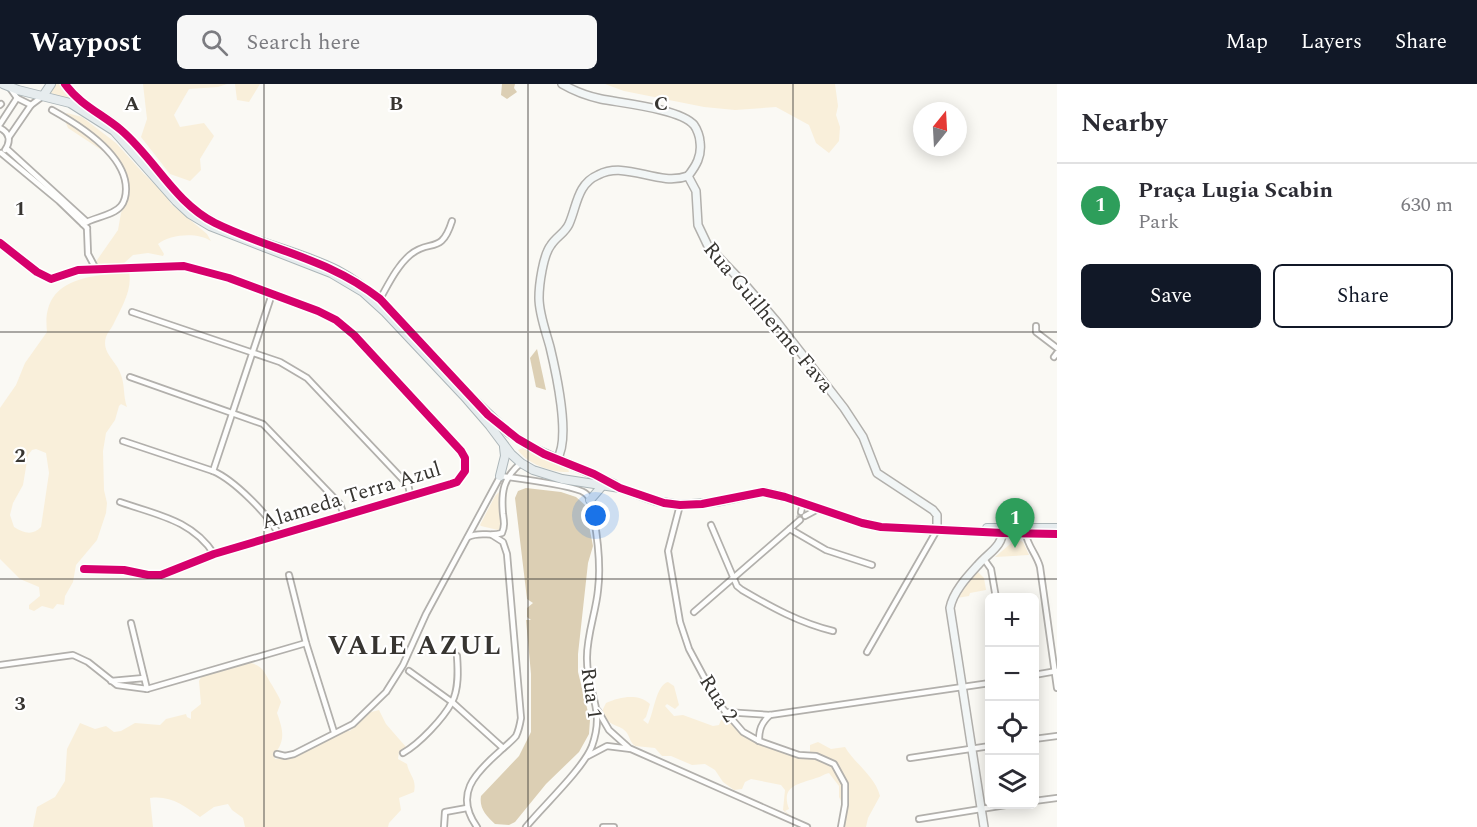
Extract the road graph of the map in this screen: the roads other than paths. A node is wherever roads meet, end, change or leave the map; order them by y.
1 (51, 84) edge
2 (65, 84) edge
3 (562, 84) edge
4 (7, 85) edge
5 (43, 96) junction
6 (17, 98) junction
7 (31, 105) junction
8 (52, 110) dead end
9 (0, 126) edge
10 (9, 137) junction
11 (7, 148) junction
12 (0, 153) edge
13 (687, 176) junction
14 (452, 221) dead end
15 (86, 224) junction
16 (0, 243) edge
17 (96, 269) junction
18 (272, 294) junction
19 (380, 299) junction
20 (132, 312) dead end
21 (1036, 326) dead end
22 (1057, 348) edge
23 (252, 353) junction
24 (130, 377) dead end
25 (232, 412) junction
26 (123, 441) dead end
27 (504, 446) junction
28 (531, 447) junction
29 (511, 454) junction
30 (557, 459) junction
31 (521, 463) junction
32 (571, 465) junction
33 (213, 471) junction
34 (504, 476) junction
35 (562, 479) junction
36 (603, 485) junction
37 (620, 488) junction
38 (411, 497) junction
39 (590, 500) junction
40 (120, 502) dead end
41 (803, 503) junction
42 (680, 505) junction
43 (818, 508) junction
44 (344, 515) junction
45 (799, 519) tunnel mouth
46 (475, 522) junction
47 (711, 525) dead end
48 (792, 528) junction
49 (1057, 528) edge
50 (937, 530) junction
51 (1003, 531) junction
52 (1030, 531) junction
53 (479, 533) junction
54 (1057, 534) edge
55 (279, 535) junction
56 (492, 535) junction
57 (466, 539) junction
58 (214, 554) junction
59 (984, 559) junction
60 (872, 566) dead end
61 (84, 569) dead end
62 (289, 574) dead end
63 (735, 578) junction
64 (995, 593) edge
65 (694, 612) dead end
66 (131, 623) dead end
67 (833, 631) dead end
68 (306, 643) junction
69 (867, 652) dead end
70 (457, 656) dead end
71 (0, 665) edge
72 (1055, 671) edge
73 (409, 672) dead end
74 (1039, 674) edge
75 (144, 678) junction
76 (111, 681) junction
77 (985, 684) edge
78 (147, 688) junction
79 (962, 688) junction
80 (1057, 688) edge
81 (452, 702) junction
82 (597, 708) junction
83 (725, 712) junction
84 (743, 713) junction
85 (770, 715) junction
86 (737, 726) junction
87 (334, 732) junction
88 (1057, 736) edge
89 (1039, 738) edge
90 (759, 741) junction
91 (985, 747) edge
92 (503, 748) junction
93 (631, 749) junction
94 (972, 749) junction
95 (404, 753) dead end
96 (277, 754) dead end
97 (588, 756) junction
98 (910, 758) dead end
99 (1057, 798) edge
100 (1039, 800) edge
101 (467, 807) junction
102 (985, 808) edge
103 (981, 809) junction
104 (919, 819) dead end
105 (444, 827) edge
106 (477, 827) edge
107 (526, 827) edge
108 (603, 827) edge
109 (614, 827) edge
110 (807, 827) edge
111 (841, 827) edge
112 (984, 827) edge

1 - 5 main road
2 - 19 main road
3 - 13 street
4 - 5 main road
4 - 6 street
5 - 7 street
5 - 27 main road
6 - 7 street
6 - 9 street
7 - 10 street
8 - 15 street
9 - 10 street
10 - 11 street
11 - 12 street
11 - 15 street
12 - 15 street
13 - 30 street
13 - 50 street, Rua Guilherme Fava
14 - 19 street
15 - 17 street
16 - 17 street, Alameda Terra Azul
17 - 18 street, Alameda Terra Azul
18 - 23 street
18 - 38 street, Alameda Terra Azul
19 - 28 main road
20 - 23 street
21 - 22 street
23 - 25 street
23 - 38 street
24 - 25 street
25 - 33 street
25 - 44 street
26 - 33 street
27 - 29 main road
27 - 34 main road
28 - 29 main road
28 - 30 main road
29 - 31 main road
29 - 34 street
30 - 32 main road
31 - 34 street
31 - 35 main road
32 - 35 main road
32 - 37 main road
33 - 55 street
34 - 39 street
34 - 46 street
34 - 56 street
35 - 36 main road
36 - 37 main road
36 - 39 main road
37 - 42 main road
38 - 44 street, Alameda Terra Azul
39 - 82 street, Rua 1
40 - 58 street
41 - 42 main road
41 - 43 main road
41 - 43 street
42 - 83 street, Rua 2
43 - 50 main road
44 - 55 street, Alameda Terra Azul
45 - 48 street
46 - 53 street
46 - 57 street
47 - 63 street
48 - 60 street
48 - 63 street
49 - 52 main road
50 - 51 main road
50 - 69 street
51 - 52 main road
51 - 59 street
52 - 54 main road
52 - 72 street
53 - 56 street
53 - 57 street
55 - 58 street, Alameda Terra Azul
56 - 92 street
57 - 87 street
58 - 61 street, Alameda Terra Azul
59 - 64 street
59 - 79 street
62 - 68 street
63 - 65 street
63 - 67 street
66 - 75 street
68 - 78 street
68 - 87 street
70 - 81 street
71 - 76 street
72 - 74 street
72 - 80 street
73 - 81 street
75 - 76 street
75 - 78 street
76 - 78 street
77 - 79 street
79 - 85 street
79 - 94 street
81 - 92 street
81 - 95 street
82 - 93 street
82 - 97 street, Rua 1
83 - 84 street
83 - 86 street, Rua 2
84 - 85 street
84 - 86 street
85 - 90 street
86 - 90 street, Rua 2
87 - 96 street
88 - 89 street
90 - 111 street, Rua 2
91 - 94 street
92 - 101 street
93 - 97 street
93 - 110 street
94 - 98 street
94 - 103 street
97 - 107 street, Rua 1
99 - 100 street
101 - 105 street
101 - 106 street
102 - 103 street
103 - 104 street
103 - 112 street
108 - 109 street

